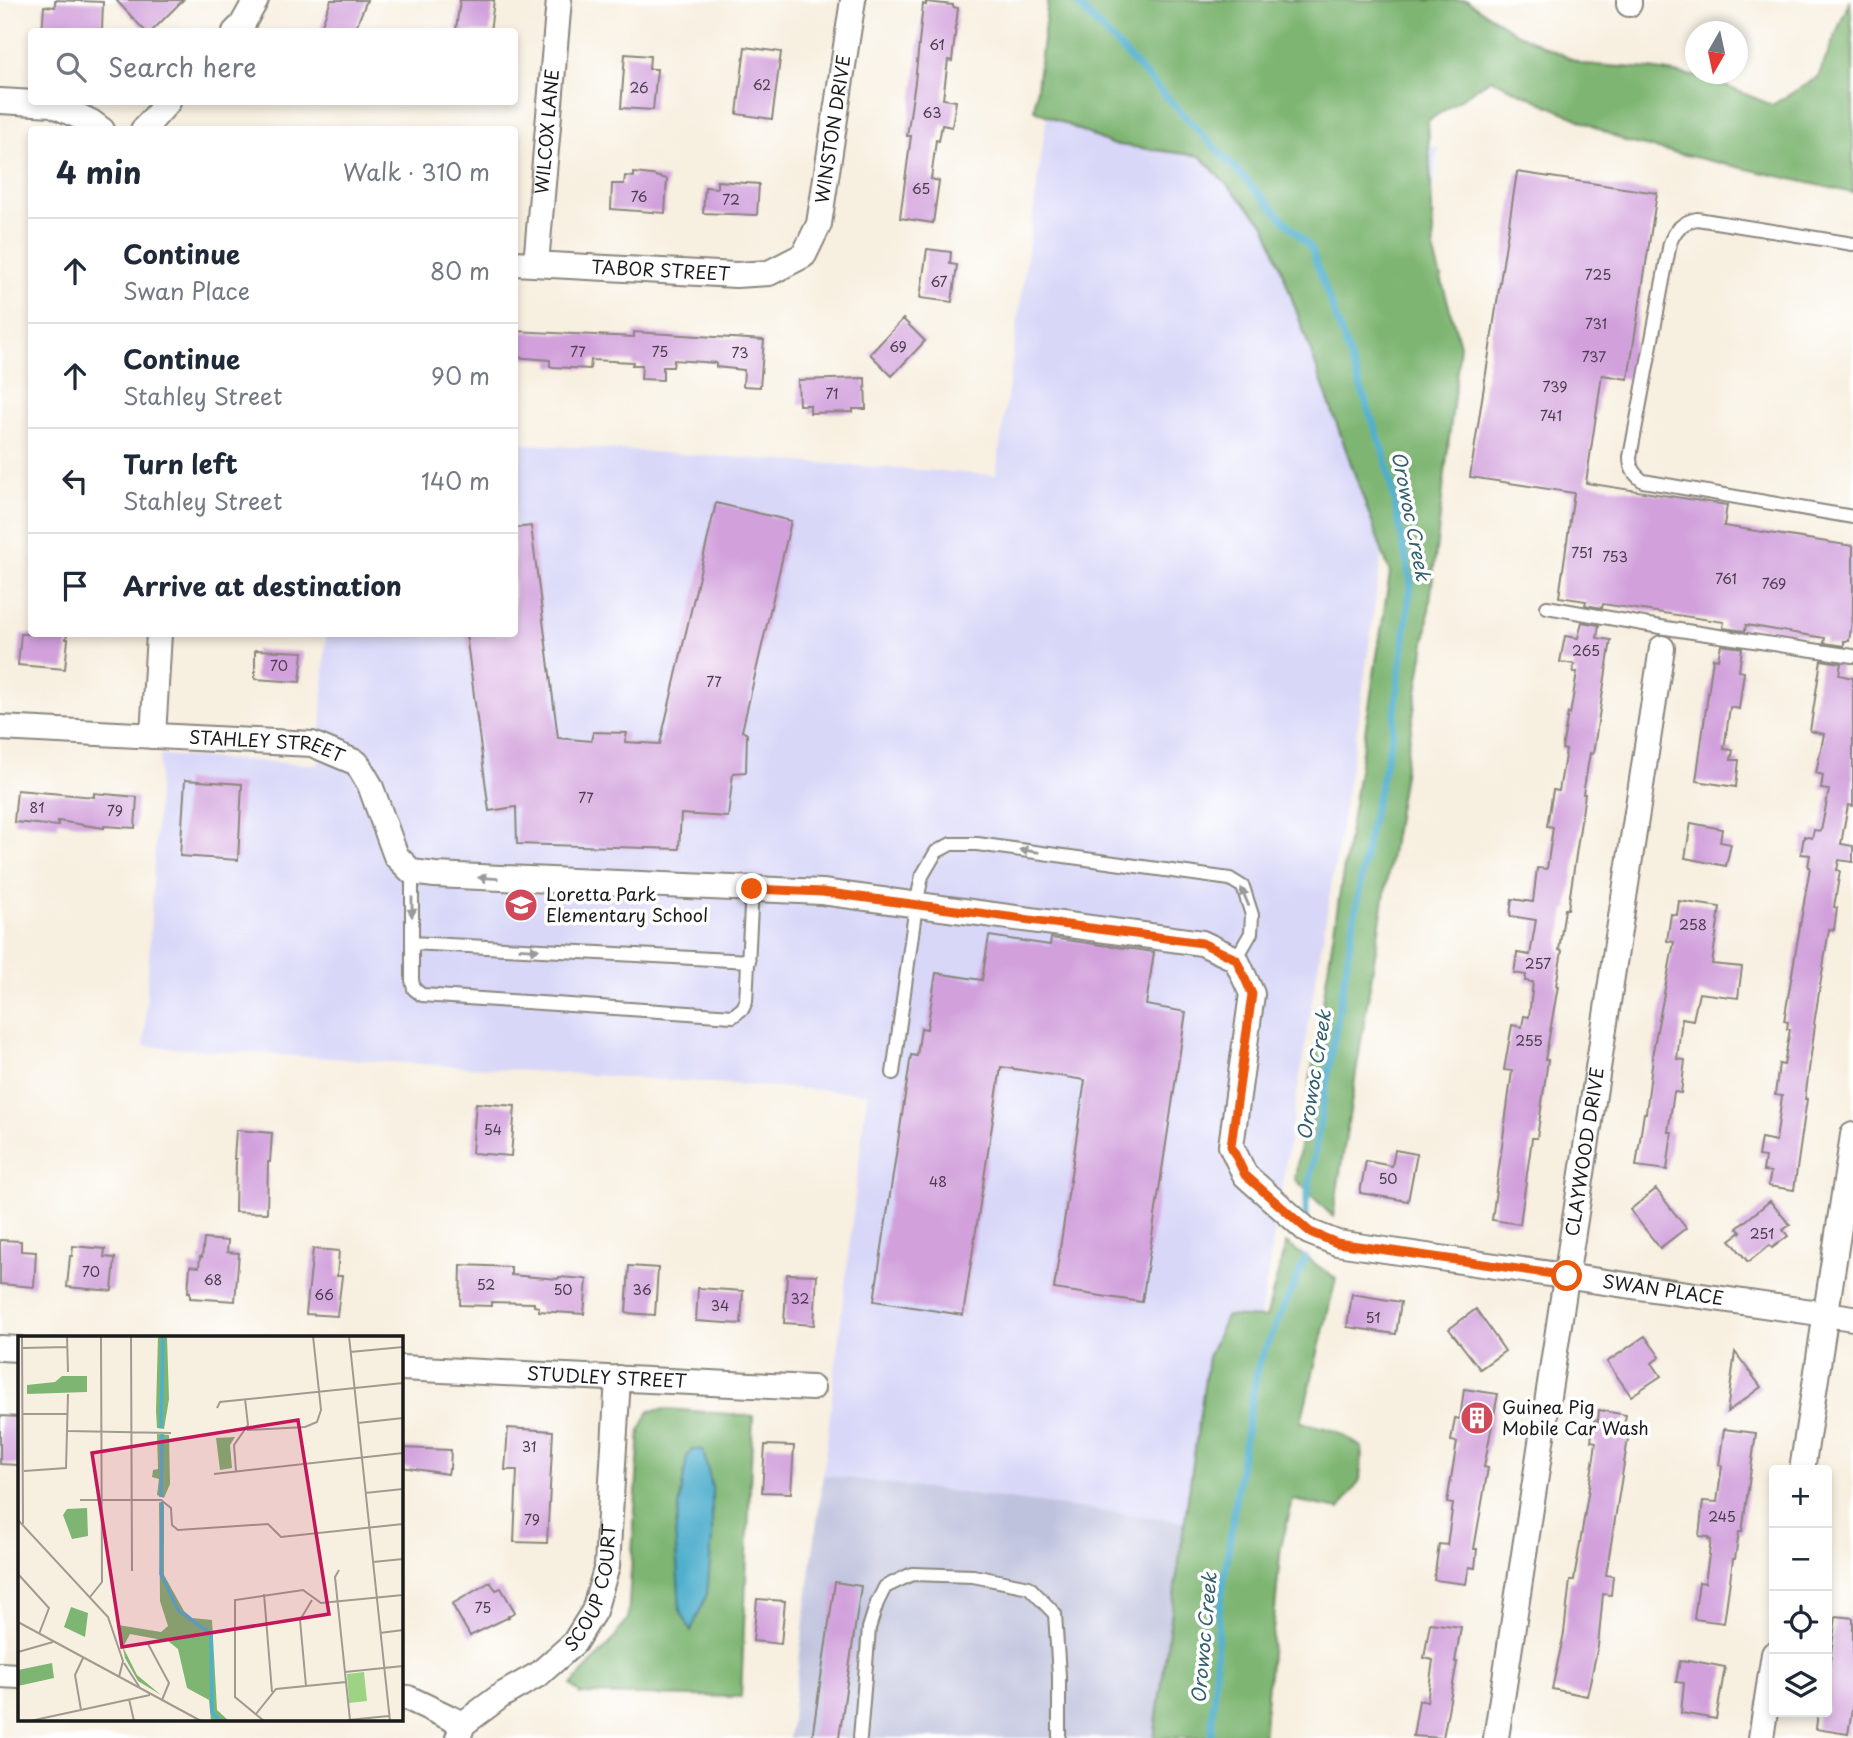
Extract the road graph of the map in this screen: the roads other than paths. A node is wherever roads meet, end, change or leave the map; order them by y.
1 (257, 0) edge
2 (559, 0) edge
3 (853, 0) edge
4 (239, 28) edge
5 (0, 101) edge
6 (28, 103) edge
7 (54, 105) edge
8 (166, 105) edge
9 (96, 126) edge
10 (147, 126) edge
11 (1853, 244) edge
12 (804, 256) joint
13 (525, 264) edge
14 (1853, 517) edge
15 (1547, 607) dead end
16 (159, 637) edge
17 (1662, 648) dead end
18 (1853, 656) edge
19 (0, 728) edge
20 (153, 736) junction
21 (412, 872) junction
22 (752, 889) junction
23 (916, 905) junction
24 (412, 943) junction
25 (1236, 959) junction
26 (749, 961) junction
27 (893, 1073) dead end
28 (1853, 1135) edge
29 (1567, 1276) junction
30 (1826, 1314) junction
31 (1853, 1318) edge
32 (0, 1348) edge
33 (18, 1349) edge
34 (402, 1368) edge
35 (618, 1378) junction
36 (812, 1388) dead end
37 (1803, 1465) edge
38 (0, 1675) edge
39 (18, 1676) edge
40 (1769, 1686) edge
41 (402, 1697) edge
42 (461, 1731) edge
43 (860, 1738) edge
44 (1059, 1738) edge
45 (1496, 1738) edge
46 (1761, 1738) edge

1 - 4 street
2 - 13 street, WILCOX LANE
3 - 12 street, WINSTON DRIVE
5 - 6 street
7 - 9 street
8 - 10 street
11 - 14 lane
12 - 13 street, TABOR STREET
15 - 18 lane
16 - 20 street
17 - 29 street, CLAYWOOD DRIVE
19 - 20 street, STAHLEY STREET
20 - 21 street, STAHLEY STREET
22 -> 21 street
21 -> 24 lane
22 - 23 street
22 - 26 lane
23 - 25 street
25 -> 23 lane
23 - 27 lane
24 -> 26 lane
24 - 26 lane
25 - 29 street, SWAN PLACE
28 - 30 street
29 - 30 street, SWAN PLACE
29 - 45 street, CLAYWOOD DRIVE
30 - 31 street, SWAN PLACE
30 - 37 street
32 - 33 street
34 - 35 street, STUDLEY STREET
35 - 36 street, STUDLEY STREET
35 - 42 street, SCOUP COURT
38 - 39 street
40 - 46 street
41 - 42 street
43 - 44 lane

